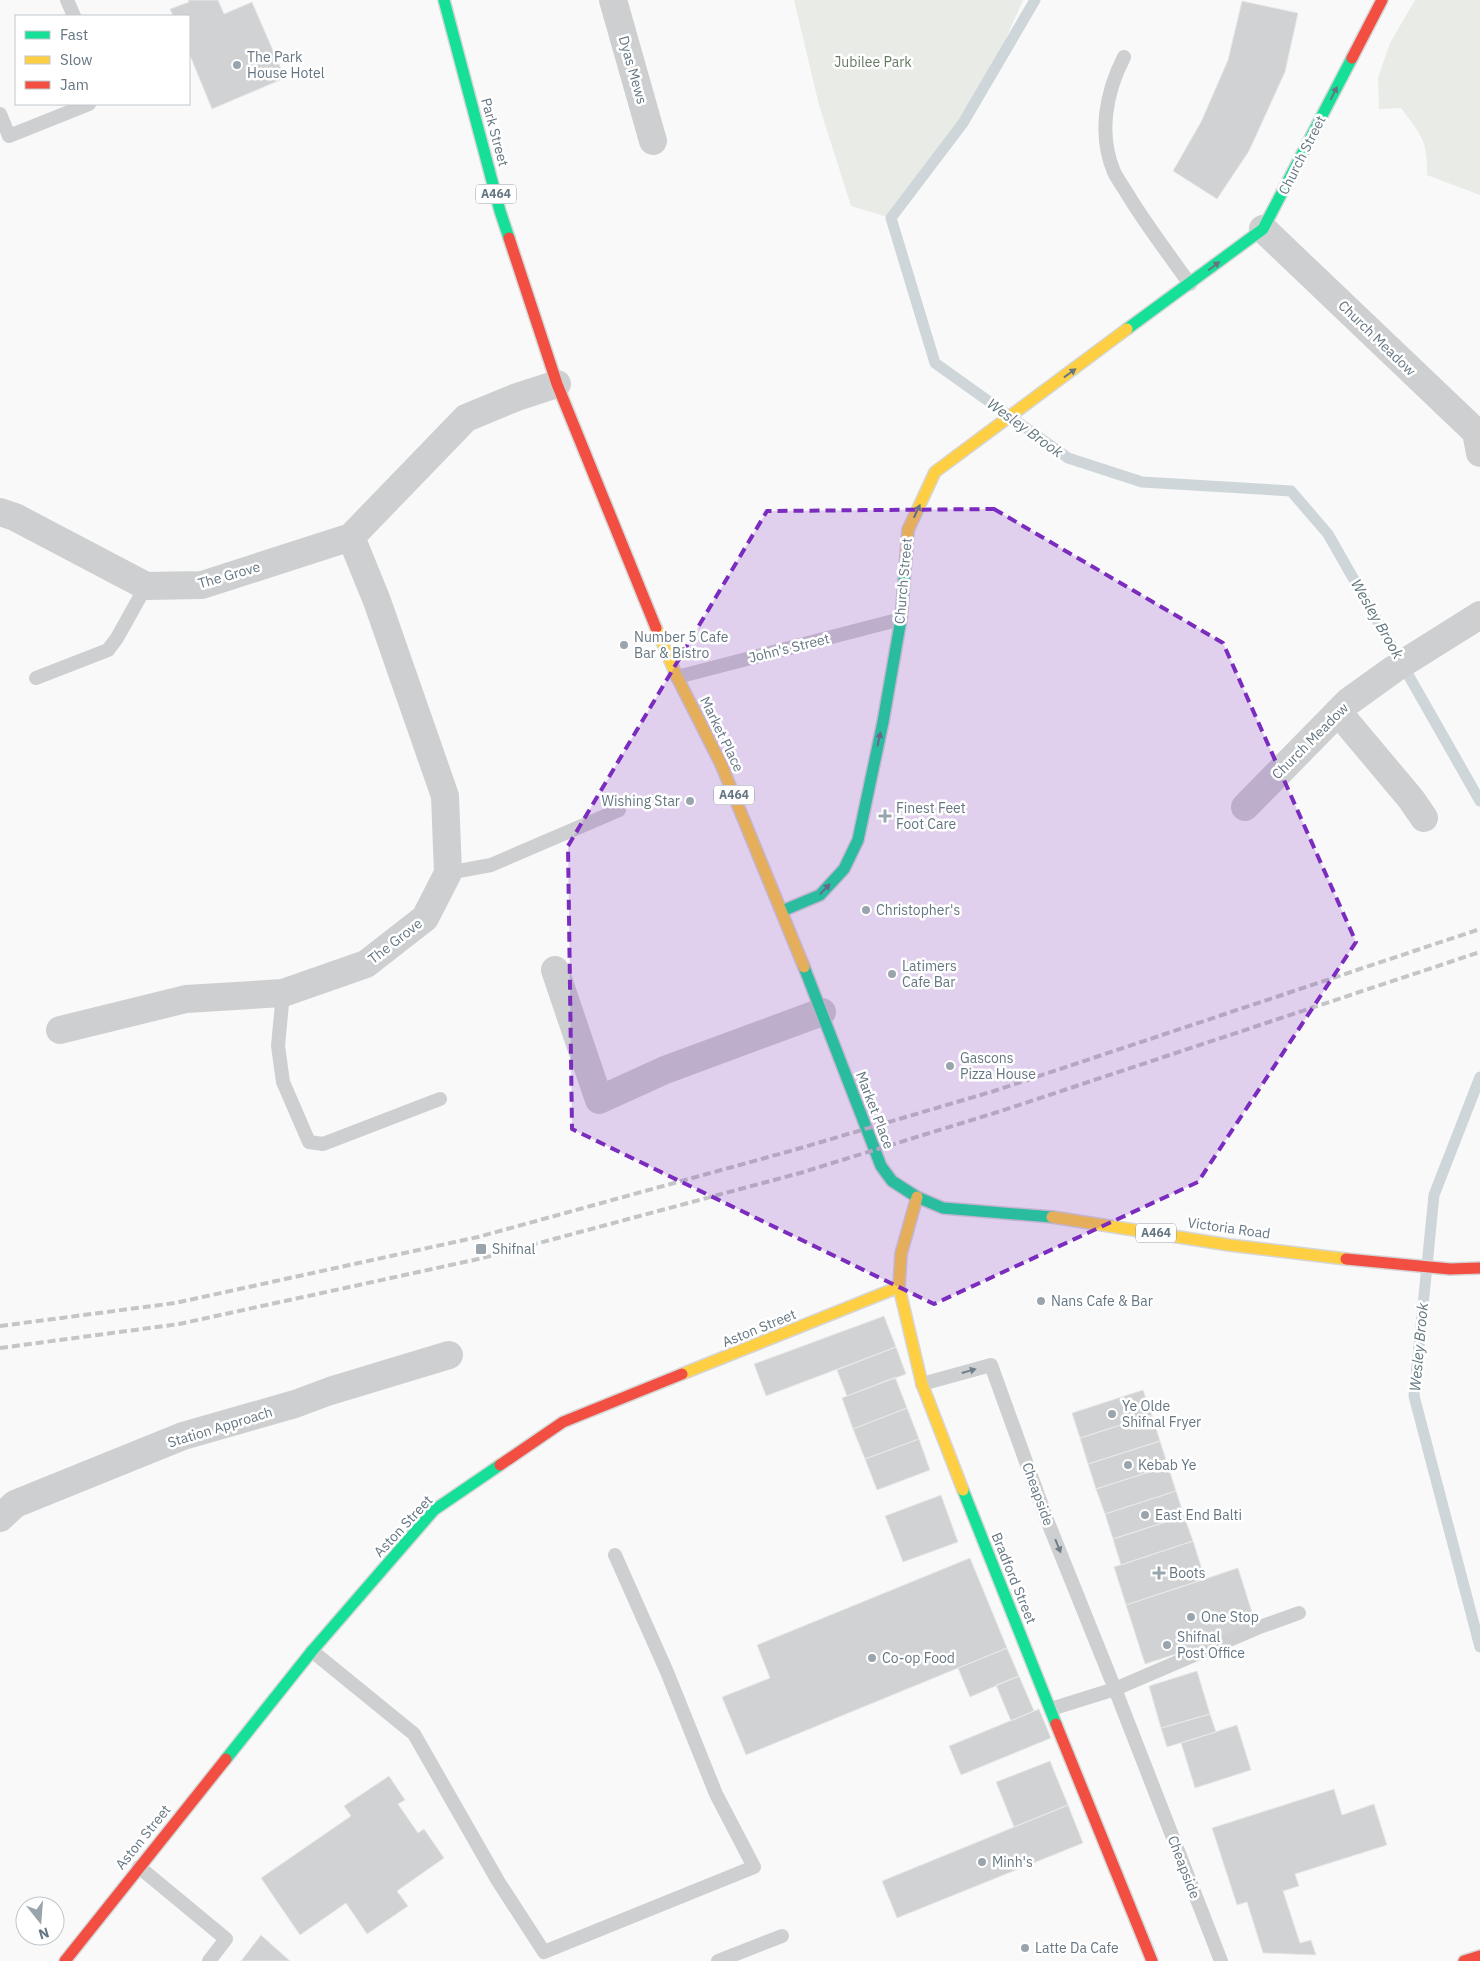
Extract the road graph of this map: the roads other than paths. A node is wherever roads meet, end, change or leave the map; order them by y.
1 (68, 0) edge
2 (444, 0) edge
3 (613, 0) edge
4 (1382, 0) edge
5 (74, 15) edge
6 (1124, 57) dead end
7 (88, 105) edge
8 (0, 114) edge
9 (5, 138) edge
10 (653, 141) dead end
11 (1263, 230) junction
12 (1190, 284) junction
13 (557, 384) junction
14 (1480, 453) edge
15 (0, 512) edge
16 (351, 537) junction
17 (146, 586) junction
18 (1480, 615) edge
19 (901, 619) junction
20 (677, 677) junction
21 (36, 678) dead end
22 (1338, 712) junction
23 (1244, 807) dead end
24 (619, 810) dead end
25 (1424, 818) dead end
26 (448, 873) junction
27 (782, 911) junction
28 (555, 970) dead end
29 (284, 993) junction
30 (822, 1012) junction
31 (60, 1030) dead end
32 (440, 1099) dead end
33 (917, 1197) junction
34 (1480, 1268) edge
35 (899, 1288) junction
36 (449, 1355) dead end
37 (922, 1384) junction
38 (0, 1518) edge
39 (615, 1555) dead end
40 (1299, 1613) dead end
41 (312, 1651) junction
42 (1115, 1689) junction
43 (1051, 1709) junction
44 (139, 1867) junction
45 (782, 1936) dead end
46 (546, 1956) edge
47 (1480, 1956) edge
48 (65, 1961) edge
49 (209, 1961) edge
50 (718, 1961) edge
51 (1152, 1961) edge
52 (1221, 1961) edge
53 (1464, 1961) edge

1 - 5 lane
2 - 13 street, Park Street / A464
3 - 10 street, Dyas Mews
11 -> 4 street, Church Street
6 - 12 lane
7 - 9 lane
8 - 9 lane
12 -> 11 street, Church Street
11 - 14 street, Church Meadow
19 -> 12 street, Church Street
13 - 16 street, The Grove
13 - 20 street, Market Place / A464
15 - 17 street, The Grove
16 - 17 street, The Grove
16 - 26 street, The Grove
17 - 21 lane
18 - 22 street, Church Meadow
19 - 20 lane, John's Street
27 -> 19 street, Church Street
20 - 27 street, Market Place / A464
22 - 23 street, Church Meadow
22 - 25 street
24 - 26 lane
26 - 29 street, The Grove
27 - 30 street, Market Place / A464
28 - 30 street
29 - 31 street, The Grove
29 - 32 lane
30 - 33 street, Market Place / A464
33 - 34 street, Victoria Road / A464
33 - 35 street, Bradford Street
35 - 37 street, Bradford Street
35 - 41 street, Aston Street
36 - 38 street, Station Approach
37 -> 42 lane, Cheapside
37 - 43 street, Bradford Street
39 - 46 lane
40 - 42 lane
41 - 44 street, Aston Street
41 - 46 lane
42 - 43 lane
42 - 52 lane, Cheapside
43 - 51 street, Bradford Street
44 - 48 street, Aston Street
44 - 49 lane
45 - 50 lane
47 - 53 street

